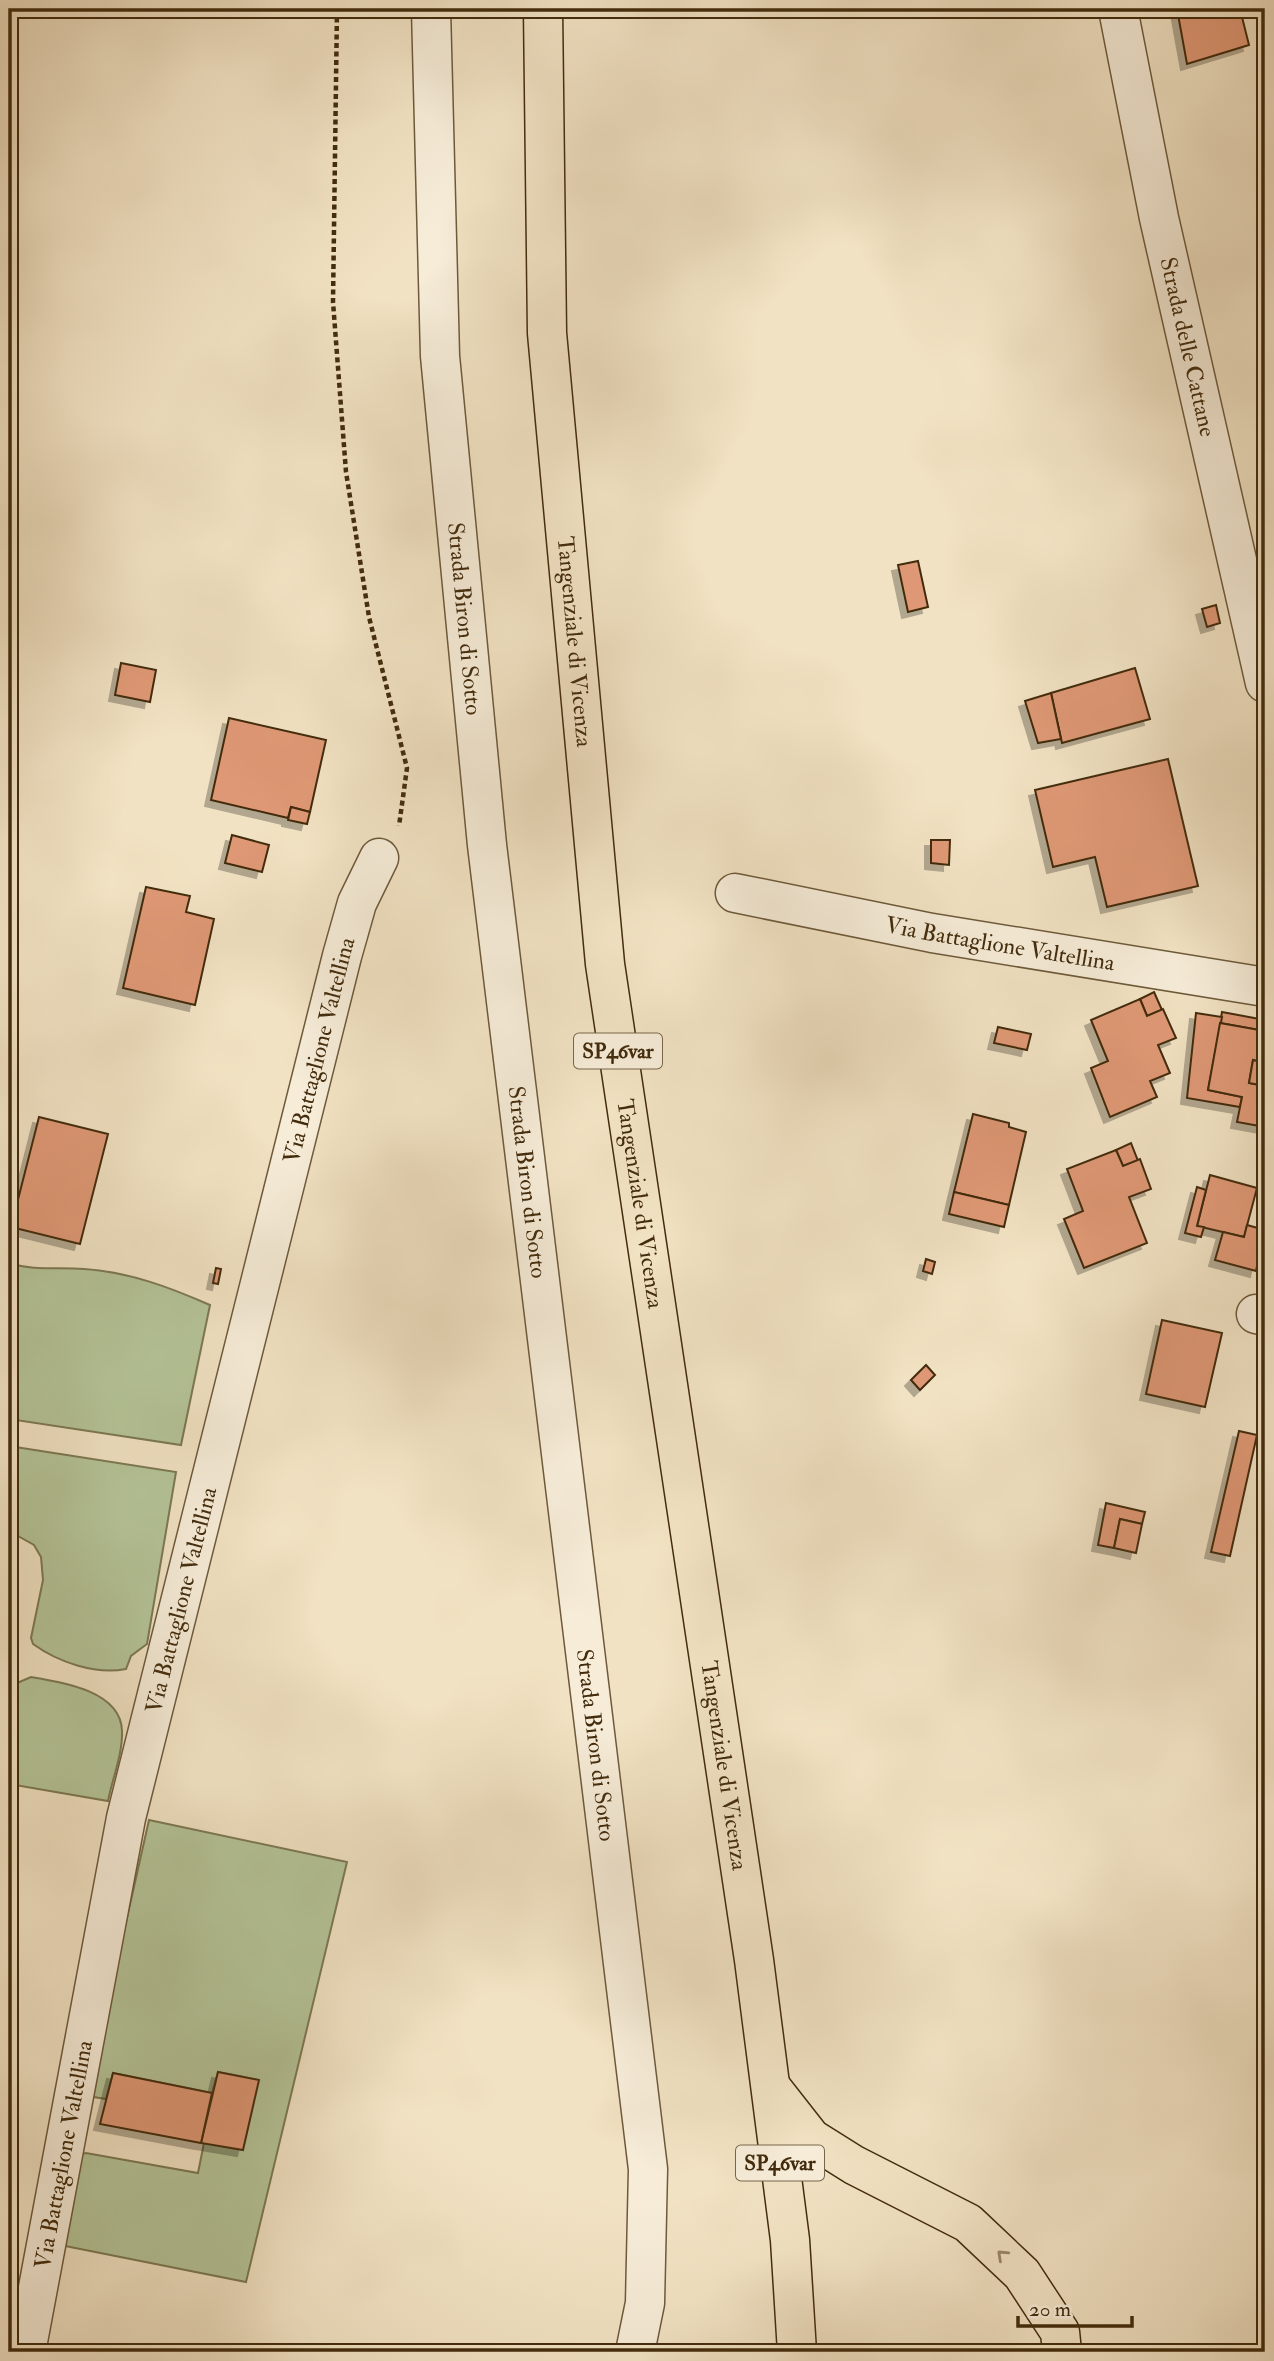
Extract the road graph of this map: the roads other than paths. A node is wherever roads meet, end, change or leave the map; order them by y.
1 (431, 9) edge
2 (543, 9) edge
3 (1118, 9) edge
4 (1265, 683) edge
5 (379, 858) road end
6 (735, 893) dead end
7 (1265, 987) edge
8 (769, 2085) junction
9 (790, 2240) junction
10 (26, 2352) edge
11 (635, 2352) edge
12 (770, 2352) edge
13 (796, 2352) edge
14 (1062, 2352) edge

1 - 11 street, Strada Biron di Sotto
2 - 8 highway, Tangenziale di Vicenza / SP46var
3 - 4 street, Strada delle Cattane
5 - 10 street, Via Battaglione Valtellina
6 - 7 street, Via Battaglione Valtellina
8 - 9 highway, Tangenziale di Vicenza / SP46var
14 -> 8 highway
9 - 12 highway
9 - 13 highway, Tangenziale di Vicenza / SP46var

